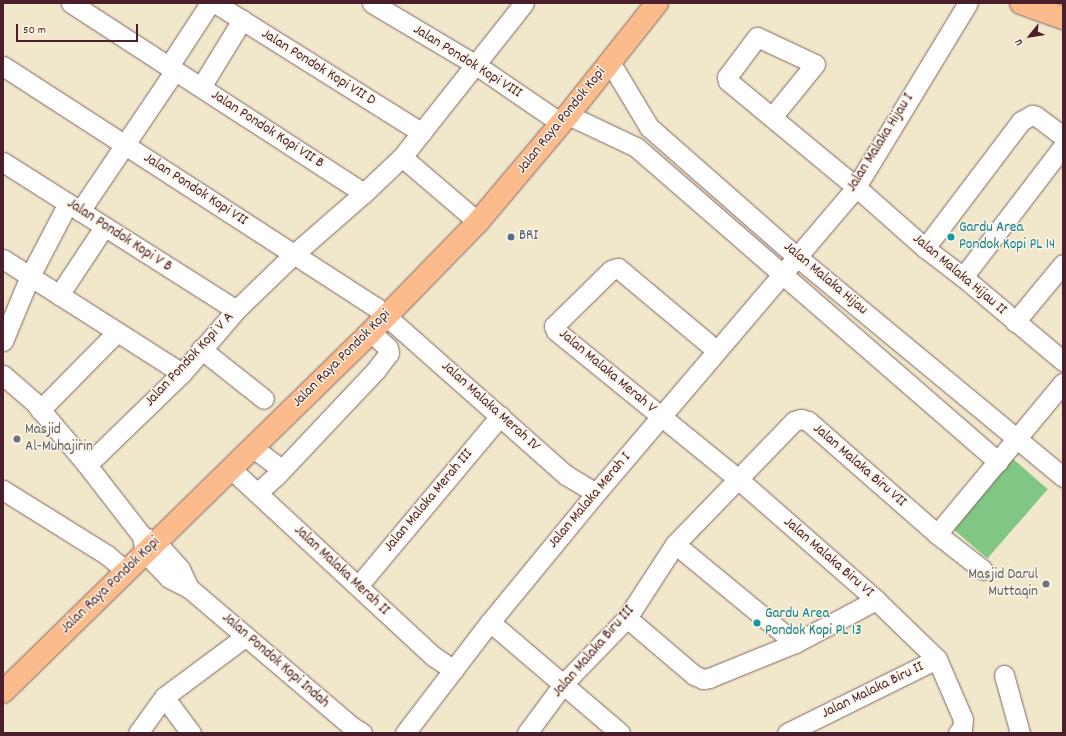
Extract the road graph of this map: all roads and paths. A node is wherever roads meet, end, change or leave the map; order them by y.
1 (71, 3) edge
2 (210, 3) edge
3 (215, 3) edge
4 (372, 3) edge
5 (524, 3) edge
6 (656, 3) edge
7 (968, 3) edge
8 (1021, 3) edge
9 (1063, 18) edge
10 (242, 20) junction
11 (610, 62) junction
12 (476, 65) junction
13 (3, 66) edge
14 (172, 68) junction
15 (200, 87) junction
16 (772, 116) junction
17 (565, 119) junction
18 (650, 127) junction
19 (422, 133) junction
20 (1063, 136) edge
21 (125, 144) junction
22 (1063, 146) edge
23 (633, 147) junction
24 (402, 157) junction
25 (3, 162) edge
26 (856, 187) junction
27 (364, 193) junction
28 (74, 207) junction
29 (478, 222) junction
30 (104, 228) junction
31 (925, 248) junction
32 (293, 254) junction
33 (796, 256) junction
34 (3, 258) edge
35 (1063, 264) edge
36 (782, 274) junction
37 (30, 276) junction
38 (963, 277) junction
39 (59, 295) junction
40 (236, 310) junction
41 (387, 315) junction
42 (1015, 322) junction
43 (117, 332) junction
44 (371, 332) junction
45 (3, 341) edge
46 (201, 349) junction
47 (716, 350) junction
48 (913, 352) junction
49 (1063, 361) edge
50 (182, 373) junction
51 (897, 374) junction
52 (3, 376) edge
53 (1063, 383) edge
54 (264, 399) dead end
55 (40, 410) junction
56 (500, 416) junction
57 (660, 418) junction
58 (1018, 438) junction
59 (252, 447) junction
60 (998, 462) junction
61 (87, 465) junction
62 (230, 468) junction
63 (281, 469) junction
64 (1063, 477) edge
65 (738, 479) junction
66 (257, 493) junction
67 (596, 493) junction
68 (5, 496) edge
69 (937, 534) junction
70 (148, 544) junction
71 (675, 544) junction
72 (983, 570) dead end
73 (126, 571) junction
74 (358, 586) junction
75 (876, 600) junction
76 (627, 618) junction
77 (490, 622) junction
78 (246, 636) junction
79 (794, 643) junction
80 (937, 659) junction
81 (454, 670) junction
82 (1004, 675) dead end
83 (564, 684) junction
84 (3, 692) edge
85 (164, 698) junction
86 (965, 730) edge
87 (350, 731) edge
88 (140, 732) edge
89 (191, 733) edge
90 (405, 733) edge
91 (527, 733) edge
92 (620, 733) edge
93 (787, 733) edge
94 (1020, 733) edge

1 - 14 street, Jalan Pondok Kopi VII B
2 - 14 street
3 - 10 street, Jalan Pondok Kopi VII D
4 - 12 street, Jalan Pondok Kopi VIII
5 - 12 street, Jalan Pondok Kopi V A
6 - 11 main road, Jalan Raya Pondok Kopi
7 - 26 street, Jalan Malaka Hijau I
8 - 9 main road
10 - 15 street
10 - 19 street, Jalan Pondok Kopi VII D
11 - 17 main road, Jalan Raya Pondok Kopi
11 - 18 street, Jalan Malaka Hijau
12 - 17 street, Jalan Pondok Kopi VIII
12 - 19 street, Jalan Pondok Kopi V A
13 - 21 street, Jalan Pondok Kopi VII
14 - 15 street, Jalan Pondok Kopi VII B
14 - 21 street
15 - 27 street, Jalan Pondok Kopi VII B
16 - 16 street, Jalan Malaka Hijau II
16 - 26 street, Jalan Malaka Hijau II
17 - 23 street, Jalan Malaka Hijau
17 - 29 main road, Jalan Raya Pondok Kopi
18 - 23 street
18 - 33 street, Jalan Malaka Hijau
19 - 24 street, Jalan Pondok Kopi V A
20 - 31 street
21 - 28 street
21 - 32 street, Jalan Pondok Kopi VII
22 - 38 street
23 - 36 street, Jalan Malaka Hijau
24 - 27 street, Jalan Pondok Kopi V A
24 - 29 street
25 - 28 street, Jalan Pondok Kopi V B
26 - 31 street, Jalan Malaka Hijau II
26 - 33 street, Jalan Malaka Hijau I
27 - 32 street, Jalan Pondok Kopi V A
28 - 30 street, Jalan Pondok Kopi V B
28 - 37 street
29 - 41 main road, Jalan Raya Pondok Kopi
30 - 39 street
30 - 40 street, Jalan Pondok Kopi V B
31 - 38 street, Jalan Malaka Hijau II
32 - 40 street, Jalan Pondok Kopi V A
32 - 41 street, Jalan Pondok Kopi VII
33 - 36 street, Jalan Malaka Hijau I
33 - 48 street, Jalan Malaka Hijau
34 - 37 street
35 - 42 street
36 - 47 street, Jalan Malaka Merah I
36 - 51 street, Jalan Malaka Hijau
37 - 39 street
37 - 45 street
38 - 42 street, Jalan Malaka Hijau II
39 - 43 street
40 - 46 street, Jalan Pondok Kopi V A
41 - 44 main road, Jalan Raya Pondok Kopi
41 - 56 street, Jalan Malaka Merah IV
42 - 49 street, Jalan Malaka Hijau II
43 - 50 street
43 - 55 street
44 - 59 main road, Jalan Raya Pondok Kopi
44 - 63 street
46 - 50 street, Jalan Pondok Kopi V A
46 - 54 street
47 - 57 street, Jalan Malaka Merah I
47 - 57 street, Jalan Malaka Merah V
48 - 51 street
48 - 58 street, Jalan Malaka Hijau
50 - 61 street, Jalan Pondok Kopi V A
51 - 60 street, Jalan Malaka Hijau
52 - 55 street, Jalan Pondok Kopi Indah
53 - 58 street
55 - 61 street, Jalan Pondok Kopi Indah
56 - 67 street, Jalan Malaka Merah IV
56 - 74 street, Jalan Malaka Merah III
57 - 65 street, Jalan Malaka Biru VI
57 - 67 street, Jalan Malaka Merah I
58 - 60 street
58 - 64 street, Jalan Malaka Hijau
59 - 62 main road, Jalan Raya Pondok Kopi
59 - 63 street
60 - 69 street
61 - 70 street, Jalan Pondok Kopi Indah
62 - 66 street, Jalan Malaka Merah II
62 - 70 main road, Jalan Raya Pondok Kopi
63 - 66 street
65 - 69 street, Jalan Malaka Biru VII
65 - 71 street, Jalan Malaka Biru III
65 - 75 street, Jalan Malaka Biru VI
66 - 74 street, Jalan Malaka Merah II
67 - 77 street, Jalan Malaka Merah I
68 - 73 street
69 - 72 street, Jalan Malaka Biru VII
70 - 73 main road, Jalan Raya Pondok Kopi
70 - 78 street, Jalan Pondok Kopi Indah
71 - 76 street, Jalan Malaka Biru III
71 - 79 street
73 - 84 main road, Jalan Raya Pondok Kopi
74 - 81 street, Jalan Malaka Merah II
75 - 79 street
75 - 80 street, Jalan Malaka Biru VI
76 - 79 street
76 - 83 street, Jalan Malaka Biru III
77 - 81 street, Jalan Malaka Merah I
77 - 83 street
78 - 85 street
78 - 87 street, Jalan Pondok Kopi Indah
80 - 86 street, Jalan Malaka Biru VI
80 - 93 street, Jalan Malaka Biru II
81 - 90 street, Jalan Malaka Merah I
82 - 94 street
83 - 91 street, Jalan Malaka Biru III
83 - 92 street
85 - 88 street
85 - 89 street

